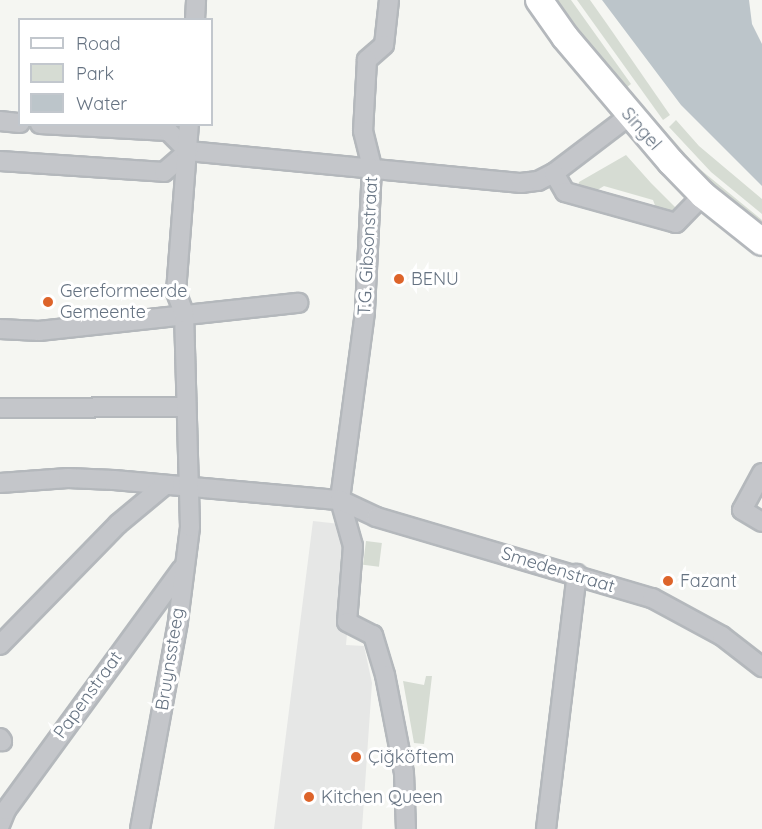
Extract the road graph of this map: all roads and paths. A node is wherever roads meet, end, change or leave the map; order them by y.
1 (196, 0) edge
2 (389, 0) edge
3 (539, 0) edge
4 (195, 18) edge
5 (628, 116) junction
6 (0, 121) edge
7 (18, 123) edge
8 (77, 126) edge
9 (189, 126) edge
10 (188, 151) junction
11 (0, 161) edge
12 (372, 167) junction
13 (554, 173) junction
14 (703, 195) junction
15 (762, 242) edge
16 (298, 303) dead end
17 (184, 313) junction
18 (0, 329) edge
19 (186, 407) junction
20 (0, 408) edge
21 (762, 473) edge
22 (0, 483) edge
23 (165, 485) junction
24 (186, 487) junction
25 (340, 500) junction
26 (762, 522) edge
27 (182, 569) junction
28 (577, 574) junction
29 (0, 645) edge
30 (762, 667) edge
31 (0, 825) edge
32 (140, 829) edge
33 (406, 829) edge
34 (546, 829) edge

1 - 4 street
2 - 12 street, T.G. Gibsonstraat
3 - 5 street, Singel
5 - 13 street
5 - 14 street, Singel
6 - 7 street
8 - 10 street
9 - 10 street, Bruynssteeg
10 - 11 street
10 - 12 street
10 - 17 street, Bruynssteeg
12 - 13 street
12 - 25 street, T.G. Gibsonstraat
13 - 14 street
14 - 15 street, Singel
16 - 17 street
17 - 18 street
17 - 19 street, Bruynssteeg
19 - 20 street
19 - 24 street, Bruynssteeg
21 - 26 street
22 - 23 street
23 - 24 street
23 - 29 street
24 - 25 street
24 - 27 street, Bruynssteeg
25 - 28 street, Smedenstraat
25 - 33 street
27 - 31 street, Papenstraat
27 - 32 street, Bruynssteeg
28 - 30 street, Smedenstraat
28 - 34 street

